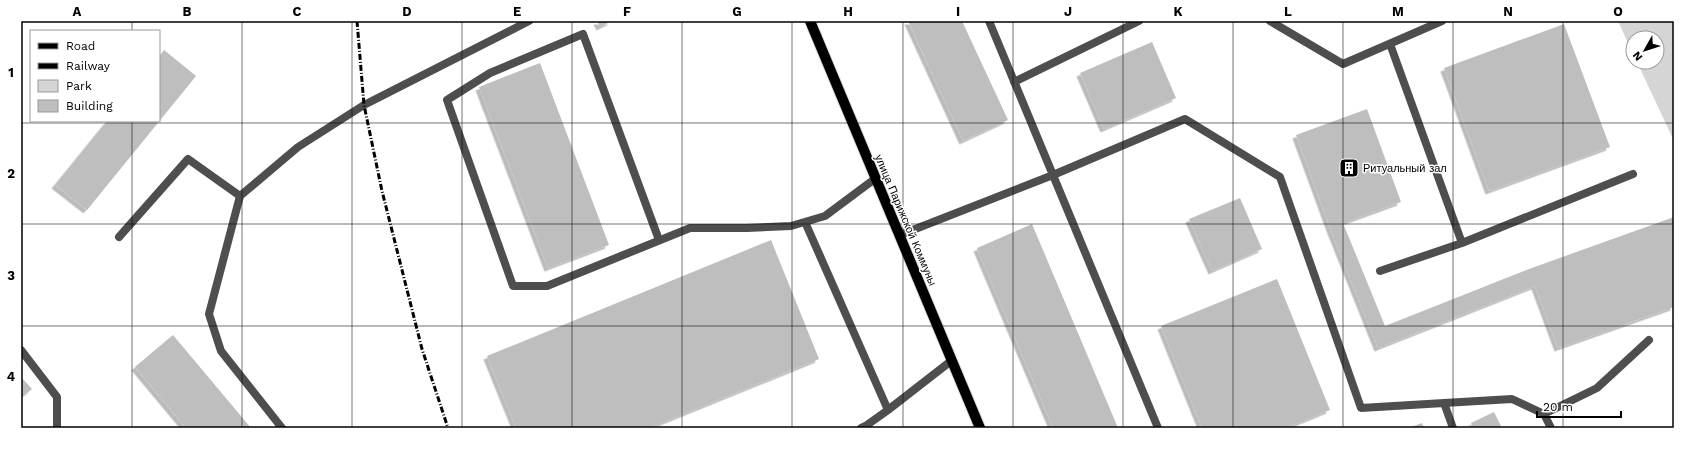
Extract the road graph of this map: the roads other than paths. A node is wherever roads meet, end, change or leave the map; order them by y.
1 (528, 21) edge
2 (810, 21) edge
3 (989, 21) edge
4 (1139, 21) edge
5 (1270, 21) edge
6 (1442, 21) edge
7 (1390, 44) junction
8 (1014, 82) junction
9 (1633, 174) dead end
10 (1053, 175) junction
11 (876, 178) junction
12 (240, 196) junction
13 (805, 222) junction
14 (900, 235) junction
15 (119, 237) dead end
16 (659, 240) junction
17 (1462, 243) junction
18 (1380, 271) dead end
19 (1649, 340) dead end
20 (21, 350) edge
21 (951, 361) junction
22 (1444, 403) junction
23 (888, 410) junction
24 (1544, 414) junction
25 (57, 428) edge
26 (282, 428) edge
27 (860, 428) edge
28 (980, 428) edge
29 (1158, 428) edge
30 (1453, 428) edge
31 (1551, 428) edge

1 - 12 lane
2 - 11 main road, улица Парижской Коммуны
3 - 8 lane
4 - 8 lane
5 - 7 lane
6 - 7 lane
7 - 17 lane
8 - 10 lane
9 - 17 lane
10 - 14 lane
10 - 22 lane
10 - 29 lane
11 - 13 lane
11 - 14 main road, улица Парижской Коммуны
12 - 15 lane
12 - 26 lane
13 - 16 lane
13 - 23 lane
14 - 21 main road, улица Парижской Коммуны
16 - 16 lane
17 - 18 lane
19 - 24 lane
20 - 25 lane
21 - 23 lane
21 - 28 main road, улица Парижской Коммуны
22 - 24 lane
22 - 30 lane
23 - 27 lane
24 - 31 lane

